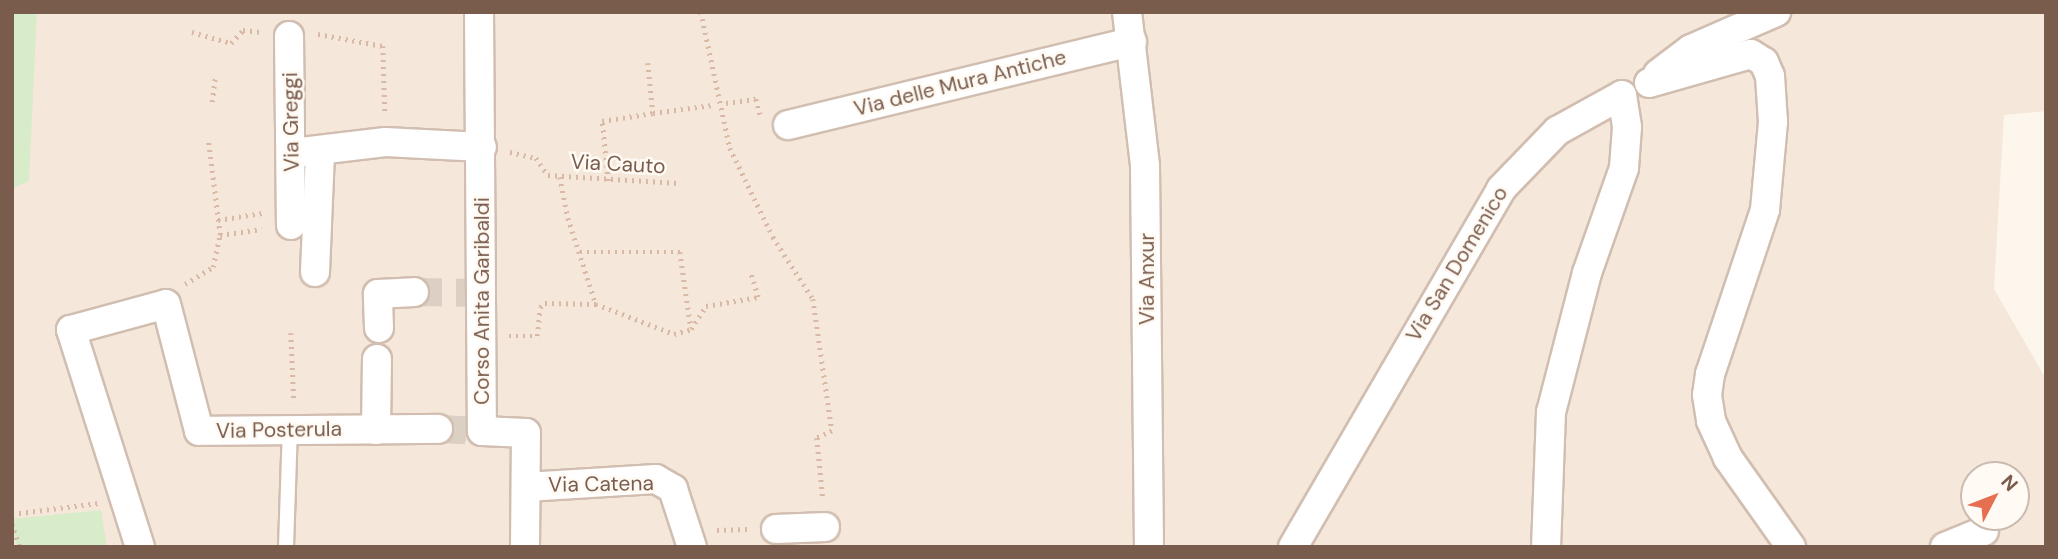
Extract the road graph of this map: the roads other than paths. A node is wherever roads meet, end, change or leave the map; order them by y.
1 (479, 12) edge
2 (1127, 12) edge
3 (1776, 12) edge
4 (296, 34) road end
5 (1132, 42) junction
6 (1649, 83) junction
7 (1622, 95) junction
8 (788, 125) dead end
9 (482, 147) junction
10 (307, 152) junction
11 (291, 217) road end
12 (315, 272) dead end
13 (414, 292) tunnel mouth
14 (379, 328) dead end
15 (377, 359) dead end
16 (293, 428) junction
17 (438, 429) tunnel mouth
18 (376, 430) junction
19 (526, 486) junction
20 (776, 529) road end
21 (825, 531) edge
22 (1984, 531) dead end
23 (690, 538) edge
24 (140, 547) edge
25 (286, 547) edge
26 (525, 547) edge
27 (1149, 547) edge
28 (1293, 547) edge
29 (1546, 547) edge
30 (1791, 547) edge
31 (1945, 547) edge

1 - 9 street, Corso Anita Garibaldi
2 - 5 street, Via Anxur
3 - 6 street
4 - 10 street, Via Greggi
5 - 8 street, Via delle Mura Antiche
5 - 27 street, Via Anxur
6 - 7 street, Via San Domenico
6 - 30 street
7 - 28 street, Via San Domenico
7 - 29 street
9 - 10 street
9 - 19 street, Corso Anita Garibaldi
10 - 11 street, Via Greggi
10 - 12 street
13 - 14 street
15 - 18 street
16 - 18 street, Via Posterula
16 - 24 street, Via Posterula
16 - 25 lane
17 - 18 street, Via Posterula
19 - 23 street, Via Catena
19 - 26 street, Corso Anita Garibaldi
20 - 21 street
22 - 31 street

